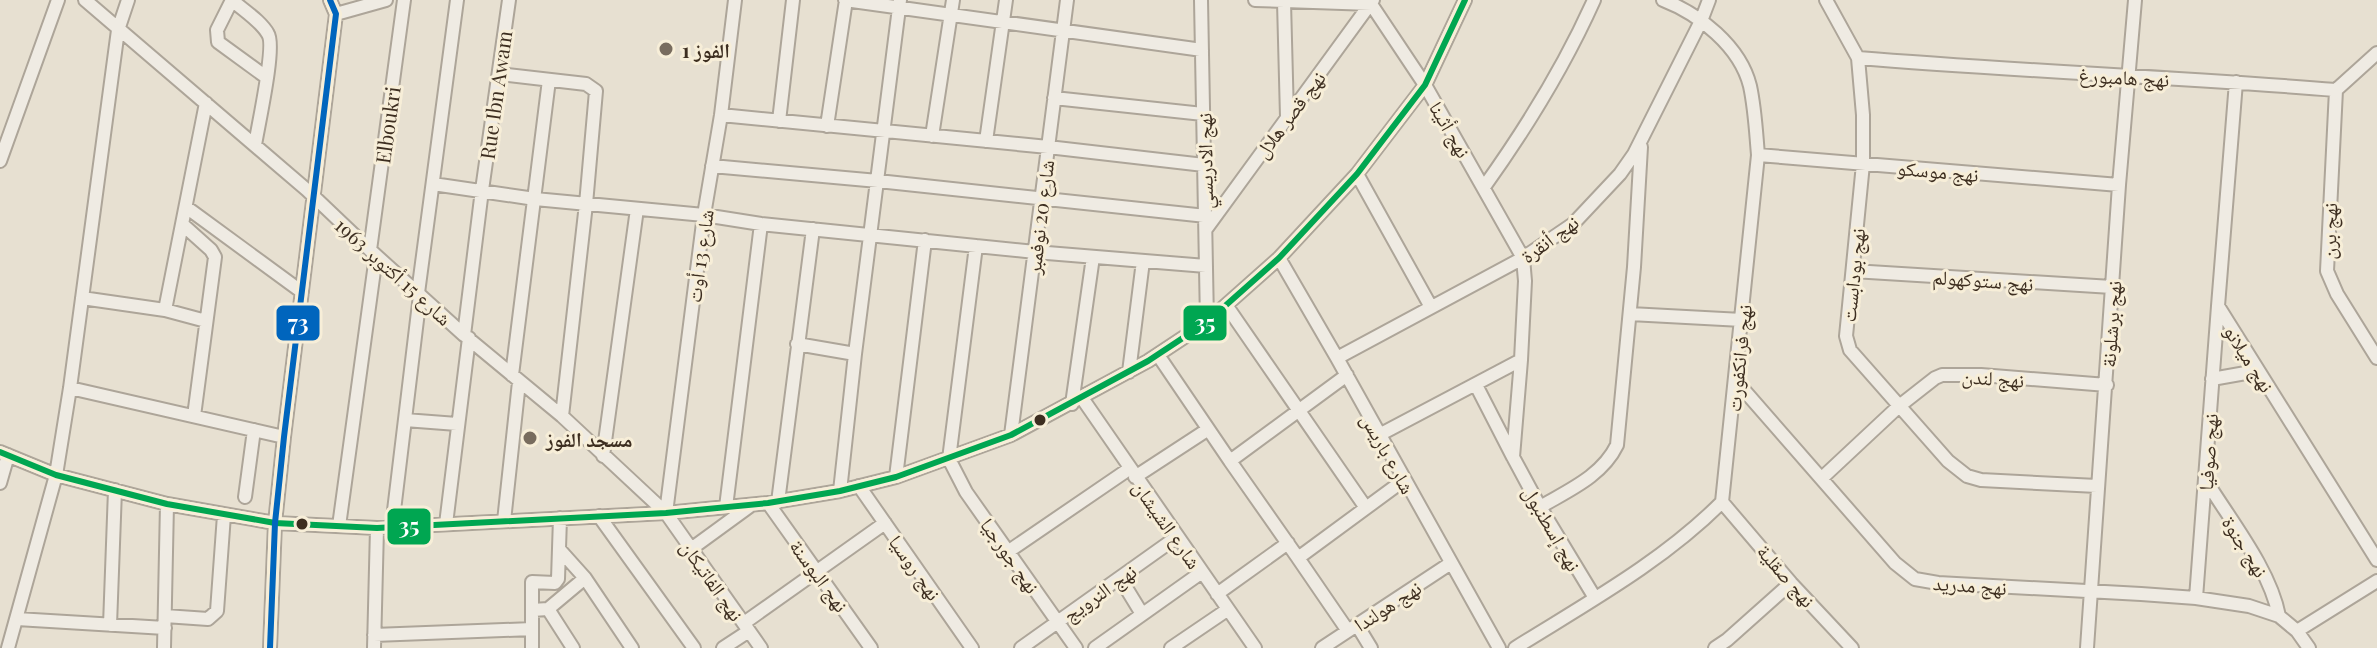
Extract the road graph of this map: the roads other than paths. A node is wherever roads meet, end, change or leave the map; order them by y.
1 (58, 0) edge
2 (85, 0) edge
3 (128, 0) edge
4 (330, 0) edge
5 (386, 0) edge
6 (404, 0) edge
7 (457, 0) edge
8 (509, 0) edge
9 (735, 0) edge
10 (793, 0) edge
11 (846, 0) edge
12 (953, 0) edge
13 (1006, 0) edge
14 (1067, 0) edge
15 (1201, 0) edge
16 (1255, 0) edge
17 (1465, 0) edge
18 (1594, 0) edge
19 (1663, 0) edge
20 (1709, 0) edge
21 (1826, 0) edge
22 (2135, 0) edge
23 (1284, 2) edge
24 (1372, 2) edge
25 (900, 4) edge
26 (336, 14) junction
27 (951, 15) junction
28 (1701, 21) junction
29 (1003, 23) junction
30 (118, 30) junction
31 (1063, 32) junction
32 (1202, 50) junction
33 (2377, 53) edge
34 (1858, 58) junction
35 (499, 74) junction
36 (2128, 76) junction
37 (266, 77) junction
38 (549, 80) junction
39 (2236, 82) junction
40 (1425, 85) junction
41 (2336, 90) junction
42 (1054, 98) junction
43 (206, 103) junction
44 (1203, 114) junction
45 (721, 115) junction
46 (1287, 117) junction
47 (779, 121) junction
48 (827, 126) junction
49 (885, 131) junction
50 (932, 136) junction
51 (1641, 140) junction
52 (986, 141) junction
53 (255, 145) junction
54 (1048, 147) junction
55 (1758, 155) junction
56 (0, 161) edge
57 (1863, 164) junction
58 (1204, 165) junction
59 (712, 166) junction
60 (1357, 174) junction
61 (878, 181) junction
62 (433, 184) junction
63 (2119, 185) junction
64 (1484, 187) junction
65 (482, 190) junction
66 (314, 197) junction
67 (1040, 197) junction
68 (535, 199) junction
69 (586, 204) junction
70 (186, 207) junction
71 (637, 209) junction
72 (704, 215) junction
73 (1206, 222) junction
74 (182, 224) junction
75 (761, 224) junction
76 (813, 229) junction
77 (870, 234) junction
78 (925, 240) junction
79 (976, 246) junction
80 (1035, 252) junction
81 (373, 253) junction
82 (1093, 257) junction
83 (1279, 258) junction
84 (1523, 258) junction
85 (1143, 261) junction
86 (1206, 266) junction
87 (1853, 271) junction
88 (2112, 287) junction
89 (302, 292) junction
90 (419, 294) junction
91 (82, 298) junction
92 (1226, 305) junction
93 (2218, 306) junction
94 (1431, 307) junction
95 (165, 310) junction
96 (1630, 314) junction
97 (1742, 320) junction
98 (206, 321) junction
99 (1207, 322) junction
100 (466, 336) junction
101 (797, 344) junction
102 (855, 354) junction
103 (1158, 355) junction
104 (1337, 358) junction
105 (2377, 358) edge
106 (1521, 360) junction
107 (2257, 371) junction
108 (1129, 372) junction
109 (1347, 375) junction
110 (516, 378) junction
111 (2212, 379) junction
112 (1736, 381) junction
113 (1476, 385) junction
114 (2107, 385) junction
115 (70, 388) junction
116 (1077, 401) junction
117 (1898, 407) junction
118 (1298, 411) junction
119 (194, 416) junction
120 (562, 416) junction
121 (405, 420) junction
122 (457, 424) junction
123 (254, 430) junction
124 (1207, 430) junction
125 (1011, 435) junction
126 (1379, 435) junction
127 (284, 437) junction
128 (4, 453) edge
129 (603, 456) junction
130 (1513, 457) junction
131 (949, 459) junction
132 (1230, 461) junction
133 (1132, 473) junction
134 (56, 475) junction
135 (896, 477) junction
136 (1822, 478) junction
137 (2205, 479) junction
138 (1404, 480) junction
139 (0, 483) edge
140 (859, 486) junction
141 (2097, 486) junction
142 (115, 490) junction
143 (840, 491) junction
144 (245, 497) dead end
145 (1722, 502) junction
146 (773, 503) junction
147 (167, 504) junction
148 (751, 505) junction
149 (726, 507) junction
150 (1540, 507) junction
151 (1366, 508) junction
152 (666, 513) junction
153 (224, 515) junction
154 (599, 516) junction
155 (560, 518) junction
156 (504, 521) junction
157 (275, 523) junction
158 (885, 523) junction
159 (446, 524) junction
160 (339, 526) junction
161 (392, 527) junction
162 (377, 528) junction
163 (1177, 537) junction
164 (1288, 543) junction
165 (559, 549) junction
166 (691, 549) junction
167 (1009, 551) junction
168 (1298, 558) junction
169 (2377, 560) edge
170 (1451, 563) junction
171 (817, 570) junction
172 (1202, 572) junction
173 (585, 578) junction
174 (1120, 578) junction
175 (2377, 581) edge
176 (1791, 583) junction
177 (2091, 591) junction
178 (1217, 594) junction
179 (1595, 598) junction
180 (2196, 598) junction
181 (548, 609) junction
182 (532, 610) junction
183 (1227, 610) junction
184 (1142, 614) junction
185 (2279, 616) junction
186 (17, 619) junction
187 (1058, 621) junction
188 (165, 622) junction
189 (110, 625) junction
190 (746, 627) junction
191 (1352, 628) junction
192 (532, 629) junction
193 (2297, 631) junction
194 (374, 642) edge
195 (1731, 644) edge
196 (8, 648) edge
197 (164, 648) edge
198 (270, 648) edge
199 (532, 648) edge
200 (573, 648) edge
201 (632, 648) edge
202 (694, 648) edge
203 (723, 648) edge
204 (761, 648) edge
205 (871, 648) edge
206 (972, 648) edge
207 (1021, 648) edge
208 (1076, 648) edge
209 (1095, 648) edge
210 (1171, 648) edge
211 (1255, 648) edge
212 (1322, 648) edge
213 (1371, 648) edge
214 (1499, 648) edge
215 (1515, 648) edge
216 (1715, 648) edge
217 (1852, 648) edge
218 (2087, 648) edge
219 (2309, 648) edge

1 - 56 street
2 - 30 street, شارع 15 أكتوبر 1963
3 - 30 street
4 - 26 street
5 - 26 street
6 - 81 street, Elboukri
7 - 62 street
8 - 35 street, Rue Ibn Awam
9 - 45 street, شارع 13 أوت
10 - 47 street
11 - 25 street
11 - 48 street
12 - 27 street
13 - 29 street
14 - 31 street, شارع 20 نوفمبر
15 - 32 street, نهج الادريسي
16 - 23 street
17 - 40 street
18 - 64 street
19 - 28 street, نهج فرانكفورت
20 - 28 street, نهج أنقرة
21 - 34 street, نهج بودابست
22 - 36 street, نهج برشلونة
23 - 24 street
23 - 46 street
24 - 40 street, نهج أثينا
24 - 46 street, نهج قصر هلال
25 - 27 street
25 - 49 street
26 - 66 street
27 - 29 street
27 - 50 street
28 - 51 street, نهج أنقرة
28 - 55 street, نهج فرانكفورت
29 - 31 street
29 - 52 street
30 - 43 street, شارع 15 أكتوبر 1963
30 - 91 street
31 - 32 street
31 - 42 street, شارع 20 نوفمبر
32 - 44 street, نهج الادريسي
33 - 41 street
34 - 36 street, نهج هامبورغ
34 - 57 street, نهج بودابست
35 - 38 street
35 - 65 street, Rue Ibn Awam
36 - 39 street, نهج هامبورغ
36 - 63 street, نهج برشلونة
37 - 37 street
37 - 53 street
38 - 68 street
38 - 69 street
39 - 41 street, نهج هامبورغ
39 - 93 street, نهج ميلانو
40 - 60 street
40 - 64 street, نهج أثينا
41 - 105 street, نهج برن
42 - 44 street
42 - 54 street, شارع 20 نوفمبر
43 - 53 street, شارع 15 أكتوبر 1963
43 - 70 street
44 - 58 street, نهج الادريسي
45 - 47 street
45 - 59 street, شارع 13 أوت
46 - 73 street, نهج قصر هلال
47 - 48 street
48 - 49 street
49 - 50 street
49 - 61 street
50 - 52 street
51 - 84 street, نهج أنقرة
51 - 96 street
52 - 54 street
53 - 66 street, شارع 15 أكتوبر 1963
54 - 58 street
54 - 67 street, شارع 20 نوفمبر
55 - 57 street, نهج موسكو
55 - 97 street, نهج فرانكفورت
57 - 63 street, نهج موسكو
57 - 87 street, نهج بودابست
58 - 73 street, نهج الادريسي
59 - 61 street
59 - 72 street, شارع 13 أوت
60 - 83 street
60 - 94 street
61 - 67 street
61 - 77 street
62 - 65 street
62 - 90 street
63 - 88 street, نهج برشلونة
64 - 84 street, نهج أثينا
65 - 68 street
65 - 100 street, Rue Ibn Awam
66 - 81 street, شارع 15 أكتوبر 1963
66 - 89 street
67 - 73 street
67 - 80 street, شارع 20 نوفمبر
68 - 69 street
68 - 110 street
69 - 71 street
69 - 120 street
70 - 74 street
70 - 89 street
71 - 72 street
71 - 129 street
72 - 75 street
72 - 152 street, شارع 13 أوت
73 - 86 street, نهج الادريسي
74 - 95 street
74 - 98 street
75 - 76 street
75 - 149 street
76 - 77 street
76 - 101 street
77 - 78 street
77 - 102 street
78 - 79 street
78 - 135 street
79 - 80 street
79 - 131 street
80 - 82 street
80 - 125 street, شارع 20 نوفمبر
81 - 90 street, شارع 15 أكتوبر 1963
81 - 160 street, Elboukri
82 - 85 street
82 - 116 street
83 - 92 street
83 - 104 street, شارع باريس
84 - 94 street, نهج أنقرة
84 - 106 street
85 - 86 street
85 - 108 street
86 - 99 street, نهج الادريسي
87 - 88 street, نهج ستوكهولم
87 - 117 street, نهج بودابست
88 - 114 street, نهج برشلونة
89 - 127 street
90 - 100 street, شارع 15 أكتوبر 1963
90 - 121 street
91 - 95 street
91 - 115 street
92 - 99 street
92 - 118 street
93 - 107 street, نهج ميلانو
93 - 111 street, نهج صوفيا
94 - 104 street, نهج أنقرة
95 - 98 street
96 - 97 street
96 - 150 street
97 - 112 street, نهج فرانكفورت
98 - 119 street
99 - 103 street
100 - 110 street, شارع 15 أكتوبر 1963
100 - 122 street, Rue Ibn Awam
101 - 102 street
101 - 146 street
102 - 143 street
103 - 108 street
103 - 124 street
104 - 109 street, شارع باريس
106 - 113 street
106 - 130 street
107 - 111 street
107 - 169 street, نهج ميلانو
108 - 116 street
109 - 118 street
109 - 126 street, شارع باريس
110 - 120 street, شارع 15 أكتوبر 1963
110 - 156 street
111 - 137 street, نهج صوفيا
112 - 136 street, نهج مدريد
112 - 145 street, نهج فرانكفورت
113 - 126 street
113 - 130 street, نهج إسطنبول
114 - 117 street, نهج لندن
114 - 141 street, نهج برشلونة
115 - 119 street
115 - 134 street
116 - 125 street
116 - 133 street, شارع الشيشان
117 - 136 street, نهج لندن
117 - 141 street, نهج بودابست
118 - 132 street
118 - 151 street
119 - 123 street
120 - 129 street, شارع 15 أكتوبر 1963
121 - 122 street
121 - 161 street
122 - 159 street, Rue Ibn Awam
123 - 127 street
123 - 144 street
124 - 132 street
124 - 133 street
125 - 131 street
126 - 138 street, شارع باريس
127 - 157 street
128 - 134 street
128 - 139 street
129 - 152 street, شارع 15 أكتوبر 1963
130 - 150 street, نهج إسطنبول
131 - 135 street
131 - 167 street, نهج جورجيا
132 - 164 street
133 - 163 street, شارع الشيشان
133 - 167 street
134 - 142 street
134 - 186 street
135 - 140 street
136 - 177 street, نهج مدريد
137 - 180 street, نهج صوفيا
137 - 185 street, نهج جنوة
138 - 151 street
138 - 170 street, شارع باريس
140 - 143 street
140 - 158 street, نهج روسيا
141 - 177 street, نهج برشلونة
142 - 147 street
142 - 189 street
143 - 146 street
145 - 176 street, نهج صقلية
145 - 179 street
146 - 148 street
146 - 171 street, نهج البوسنة
147 - 153 street
147 - 188 street
148 - 149 street
148 - 166 street
149 - 152 street
150 - 179 street, نهج إسطنبول
151 - 168 street
152 - 154 street
152 - 166 street, نهج الفاتيكان
153 - 157 street
153 - 188 street
154 - 155 street
154 - 202 street
155 - 156 street
155 - 165 street
156 - 159 street
157 - 160 street
157 - 198 street
158 - 171 street
158 - 206 street, نهج روسيا
159 - 161 street
160 - 162 street
161 - 162 street
162 - 194 street
163 - 172 street, شارع الشيشان
163 - 174 street, نهج النرويج
164 - 168 street
164 - 178 street
165 - 173 street
165 - 182 street
166 - 190 street, نهج الفاتيكان
167 - 187 street, نهج جورجيا
168 - 191 street
170 - 191 street, نهج هولندا
170 - 214 street, شارع باريس
171 - 190 street
171 - 205 street, نهج البوسنة
172 - 178 street, شارع الشيشان
172 - 184 street
173 - 181 street
173 - 201 street
174 - 184 street
174 - 187 street, نهج النرويج
175 - 193 street
176 - 195 street
176 - 217 street, نهج صقلية
177 - 180 street, نهج مدريد
177 - 218 street, نهج برشلونة
178 - 183 street, شارع الشيشان
179 - 215 street
180 - 185 street, نهج مدريد
181 - 182 street
181 - 200 street
182 - 192 street
183 - 210 street
183 - 211 street, شارع الشيشان
184 - 209 street
185 - 193 street
186 - 189 street
186 - 196 street
187 - 207 street, نهج النرويج
187 - 208 street, نهج جورجيا
188 - 189 street
188 - 197 street
190 - 203 street
190 - 204 street, نهج الفاتيكان
191 - 212 street, نهج هولندا
191 - 213 street
192 - 194 street
192 - 199 street
193 - 219 street
195 - 216 street

